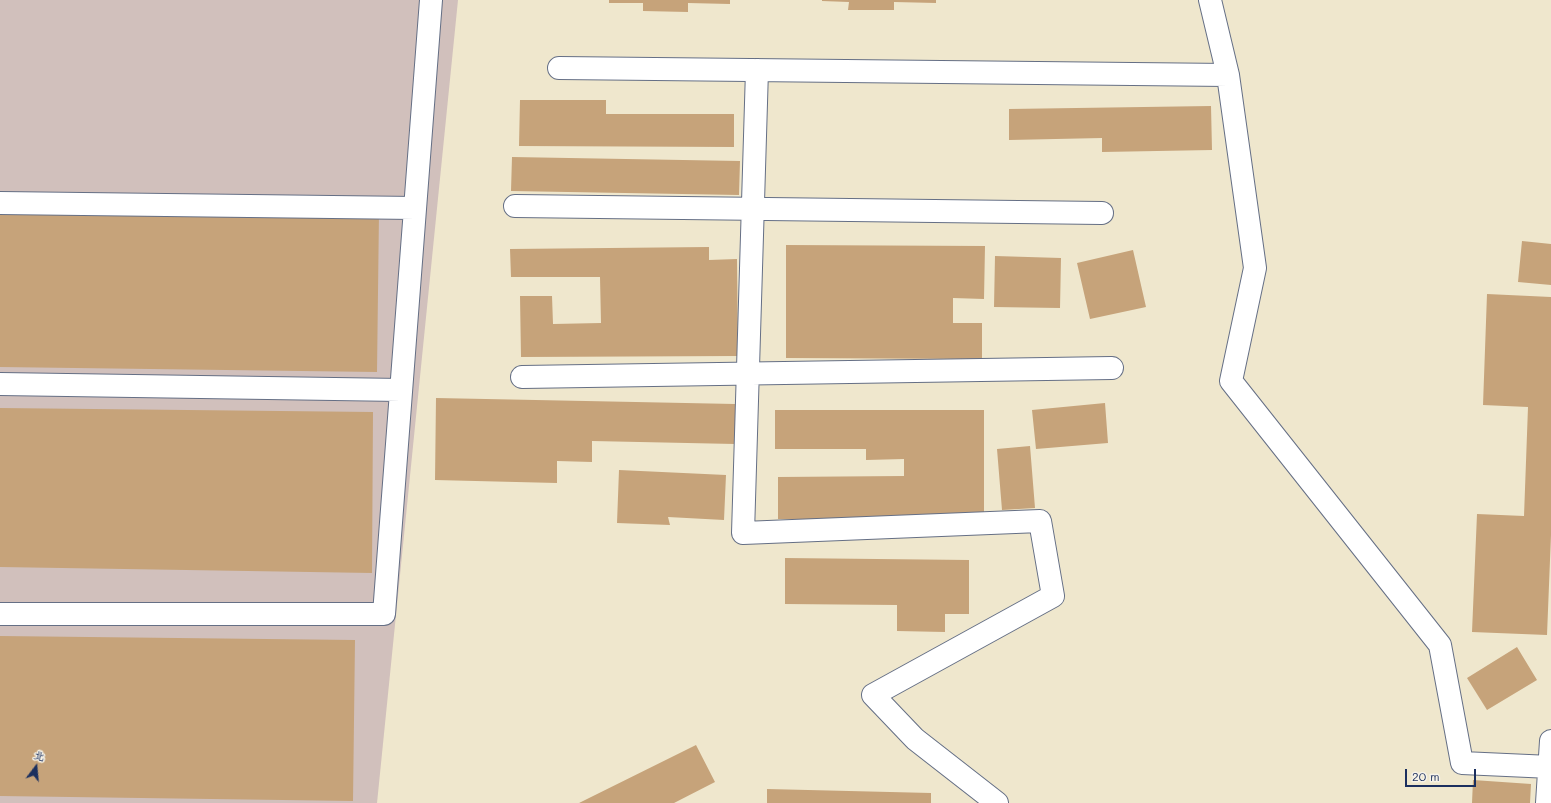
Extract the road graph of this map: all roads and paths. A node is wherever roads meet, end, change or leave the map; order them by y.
1 (431, 0) edge
2 (1210, 0) edge
3 (559, 68) dead end
4 (757, 70) junction
5 (1228, 75) junction
6 (0, 203) edge
7 (515, 206) dead end
8 (415, 208) junction
9 (753, 209) junction
10 (1102, 213) dead end
11 (1112, 368) dead end
12 (748, 374) junction
13 (522, 378) dead end
14 (0, 384) edge
15 (401, 390) junction
16 (0, 614) edge
17 (1551, 742) edge
18 (1550, 767) edge
19 (997, 803) edge
20 (1547, 803) edge

1 - 8 street
2 - 5 street
3 - 4 street
4 - 5 street
4 - 9 street
5 - 18 street
6 - 8 street
7 - 9 street
8 - 15 street
9 - 10 street
9 - 12 street
11 - 12 street
12 - 13 street
12 - 19 street
14 - 15 street
15 - 16 street
17 - 18 street
18 - 20 street

